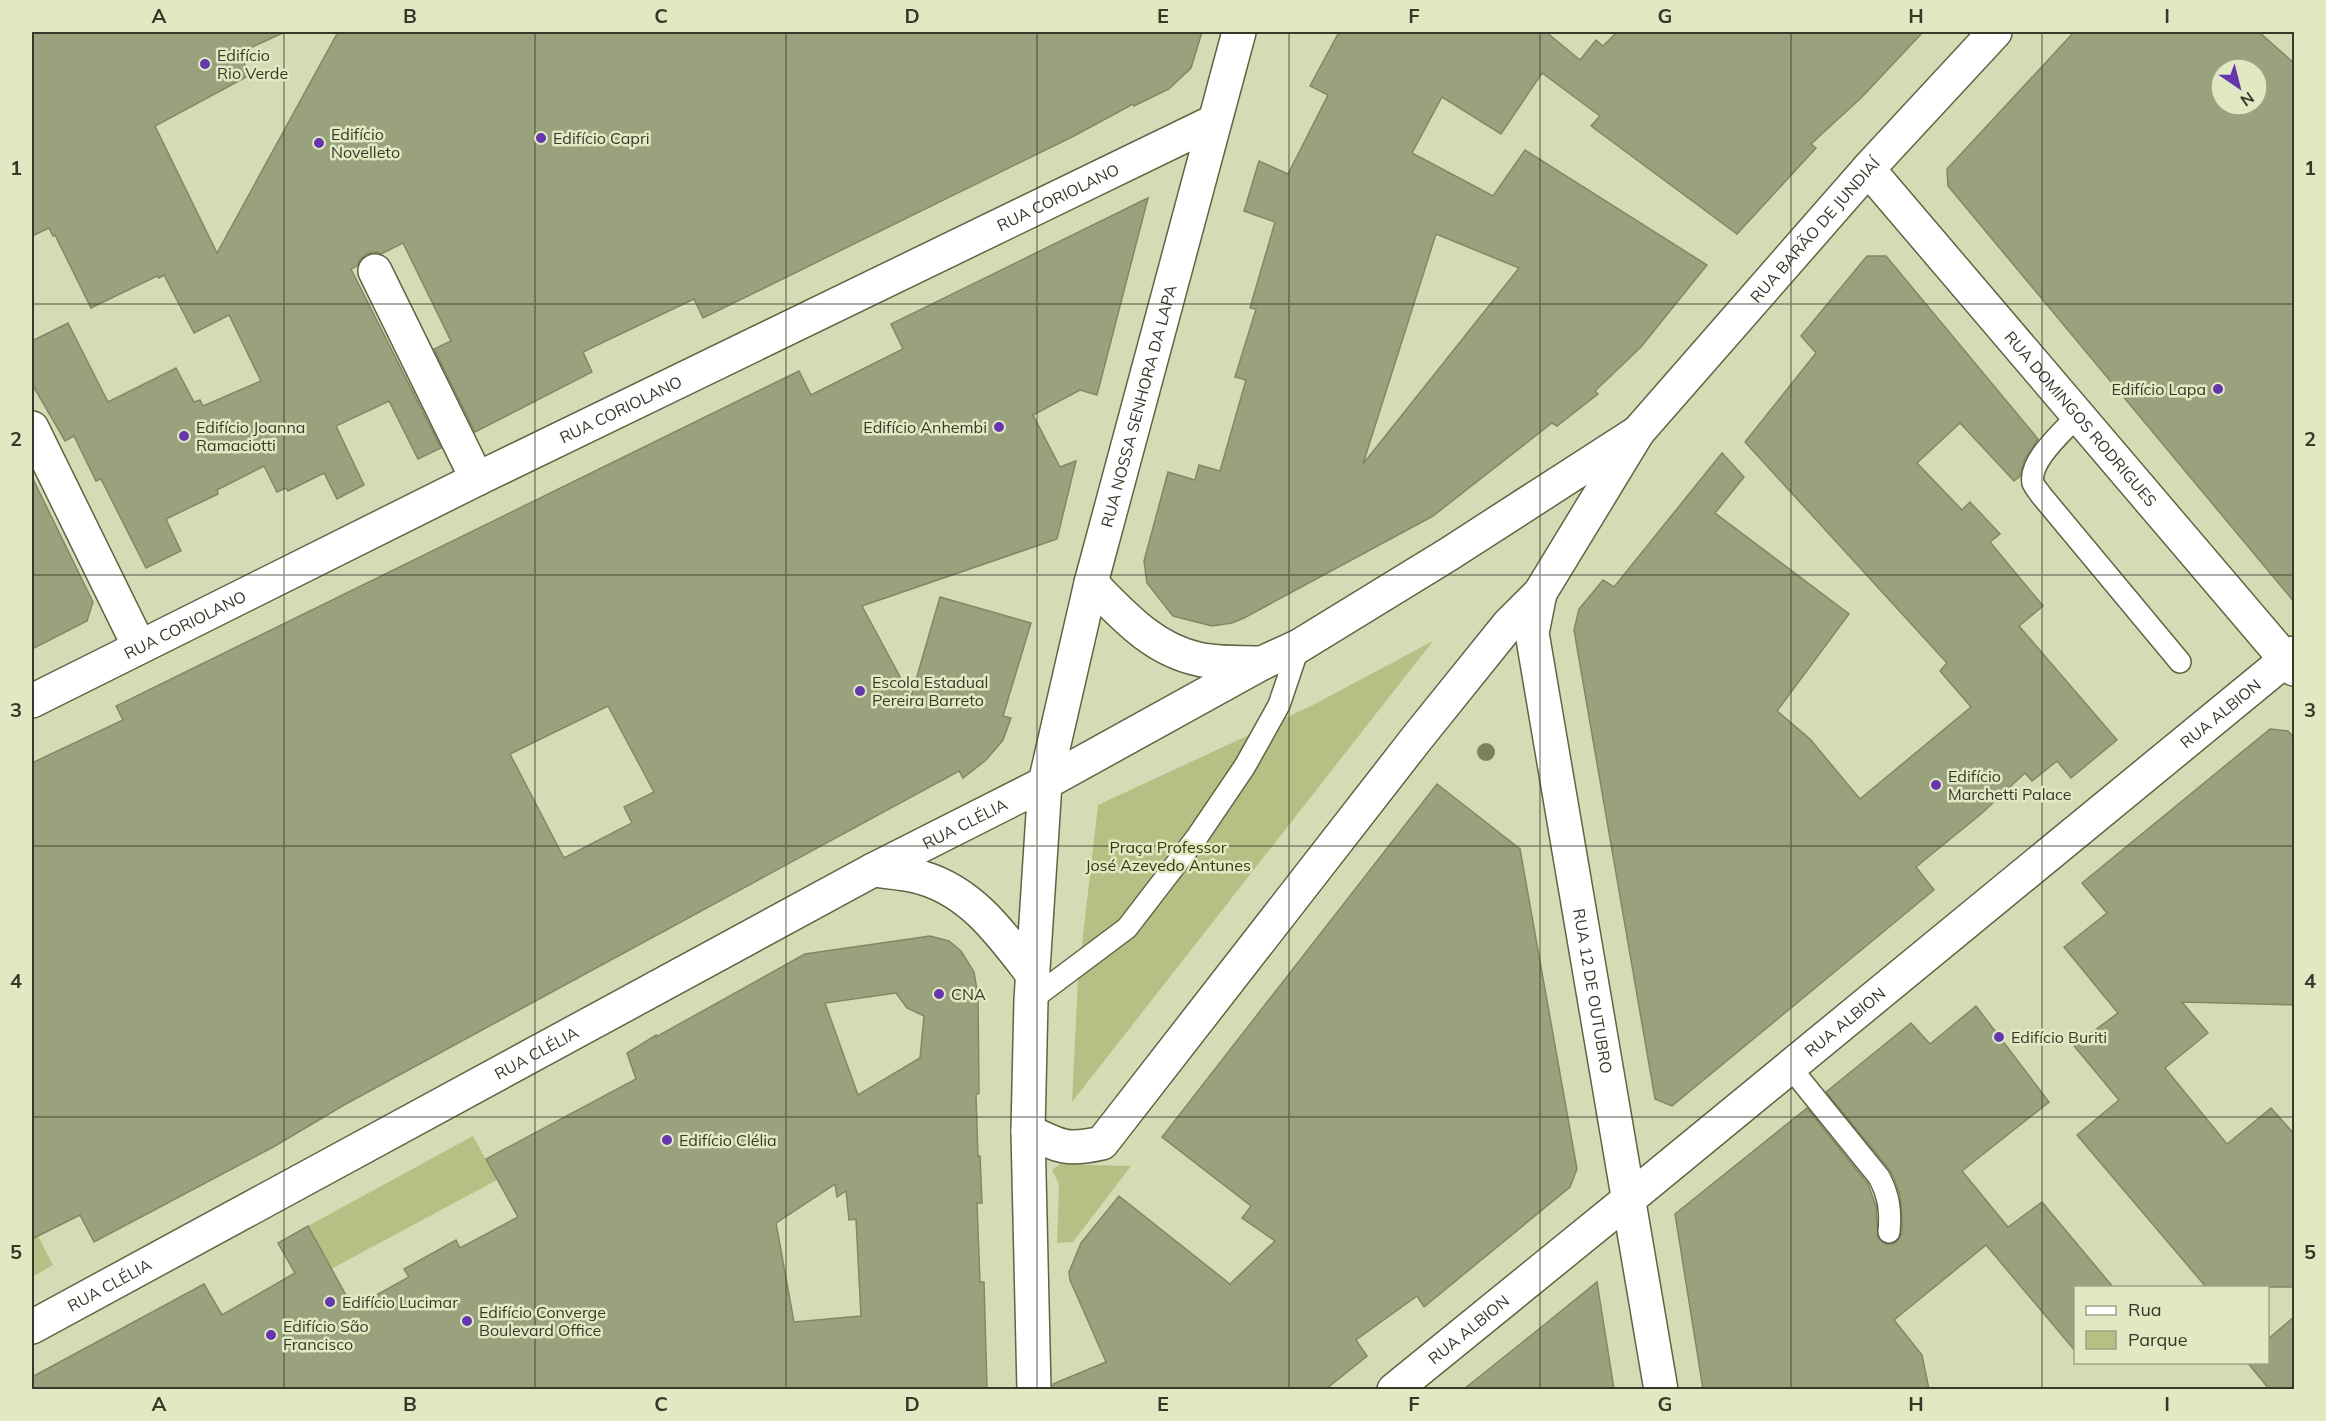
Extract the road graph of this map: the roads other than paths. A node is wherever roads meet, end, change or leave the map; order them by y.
1 (1239, 32) edge
2 (1995, 32) edge
3 (1213, 122) junction
4 (1868, 168) junction
5 (375, 271) dead end
6 (2078, 415) junction
7 (32, 428) edge
8 (1638, 432) junction
9 (477, 479) junction
10 (1091, 584) junction
11 (1540, 593) junction
12 (139, 646) junction
13 (1299, 646) junction
14 (2292, 660) edge
15 (2180, 662) dead end
16 (1263, 663) junction
17 (32, 701) edge
18 (1045, 783) junction
19 (873, 870) junction
20 (1032, 987) junction
21 (1790, 1067) junction
22 (1028, 1131) junction
23 (1629, 1199) junction
24 (1889, 1232) dead end
25 (32, 1326) edge
26 (1034, 1389) edge
27 (1394, 1389) edge
28 (1661, 1389) edge

1 - 3 street, RUA NOSSA SENHORA DA LAPA
2 - 4 street, RUA BARÃO DE JUNDIAÍ
3 - 9 street, RUA CORIOLANO
3 - 10 street, RUA NOSSA SENHORA DA LAPA
4 - 6 street, RUA DOMINGOS RODRIGUES
4 - 8 street, RUA BARÃO DE JUNDIAÍ
5 - 9 street
6 - 14 street, RUA DOMINGOS RODRIGUES
6 - 15 lane
7 - 12 street
8 - 11 street
8 - 13 street
9 - 12 street, RUA CORIOLANO
10 - 16 street
10 - 18 street, RUA NOSSA SENHORA DA LAPA
11 - 22 street
11 - 23 street, RUA 12 DE OUTUBRO
12 - 17 street, RUA CORIOLANO
13 - 16 street
13 - 20 lane
14 - 21 street, RUA ALBION
16 - 18 street
18 - 19 street, RUA CLÉLIA
18 - 20 street
19 - 20 street
19 - 25 street, RUA CLÉLIA
20 - 22 street
21 - 23 street, RUA ALBION
21 - 24 lane
22 - 26 street
23 - 27 street, RUA ALBION
23 - 28 street, RUA 12 DE OUTUBRO

